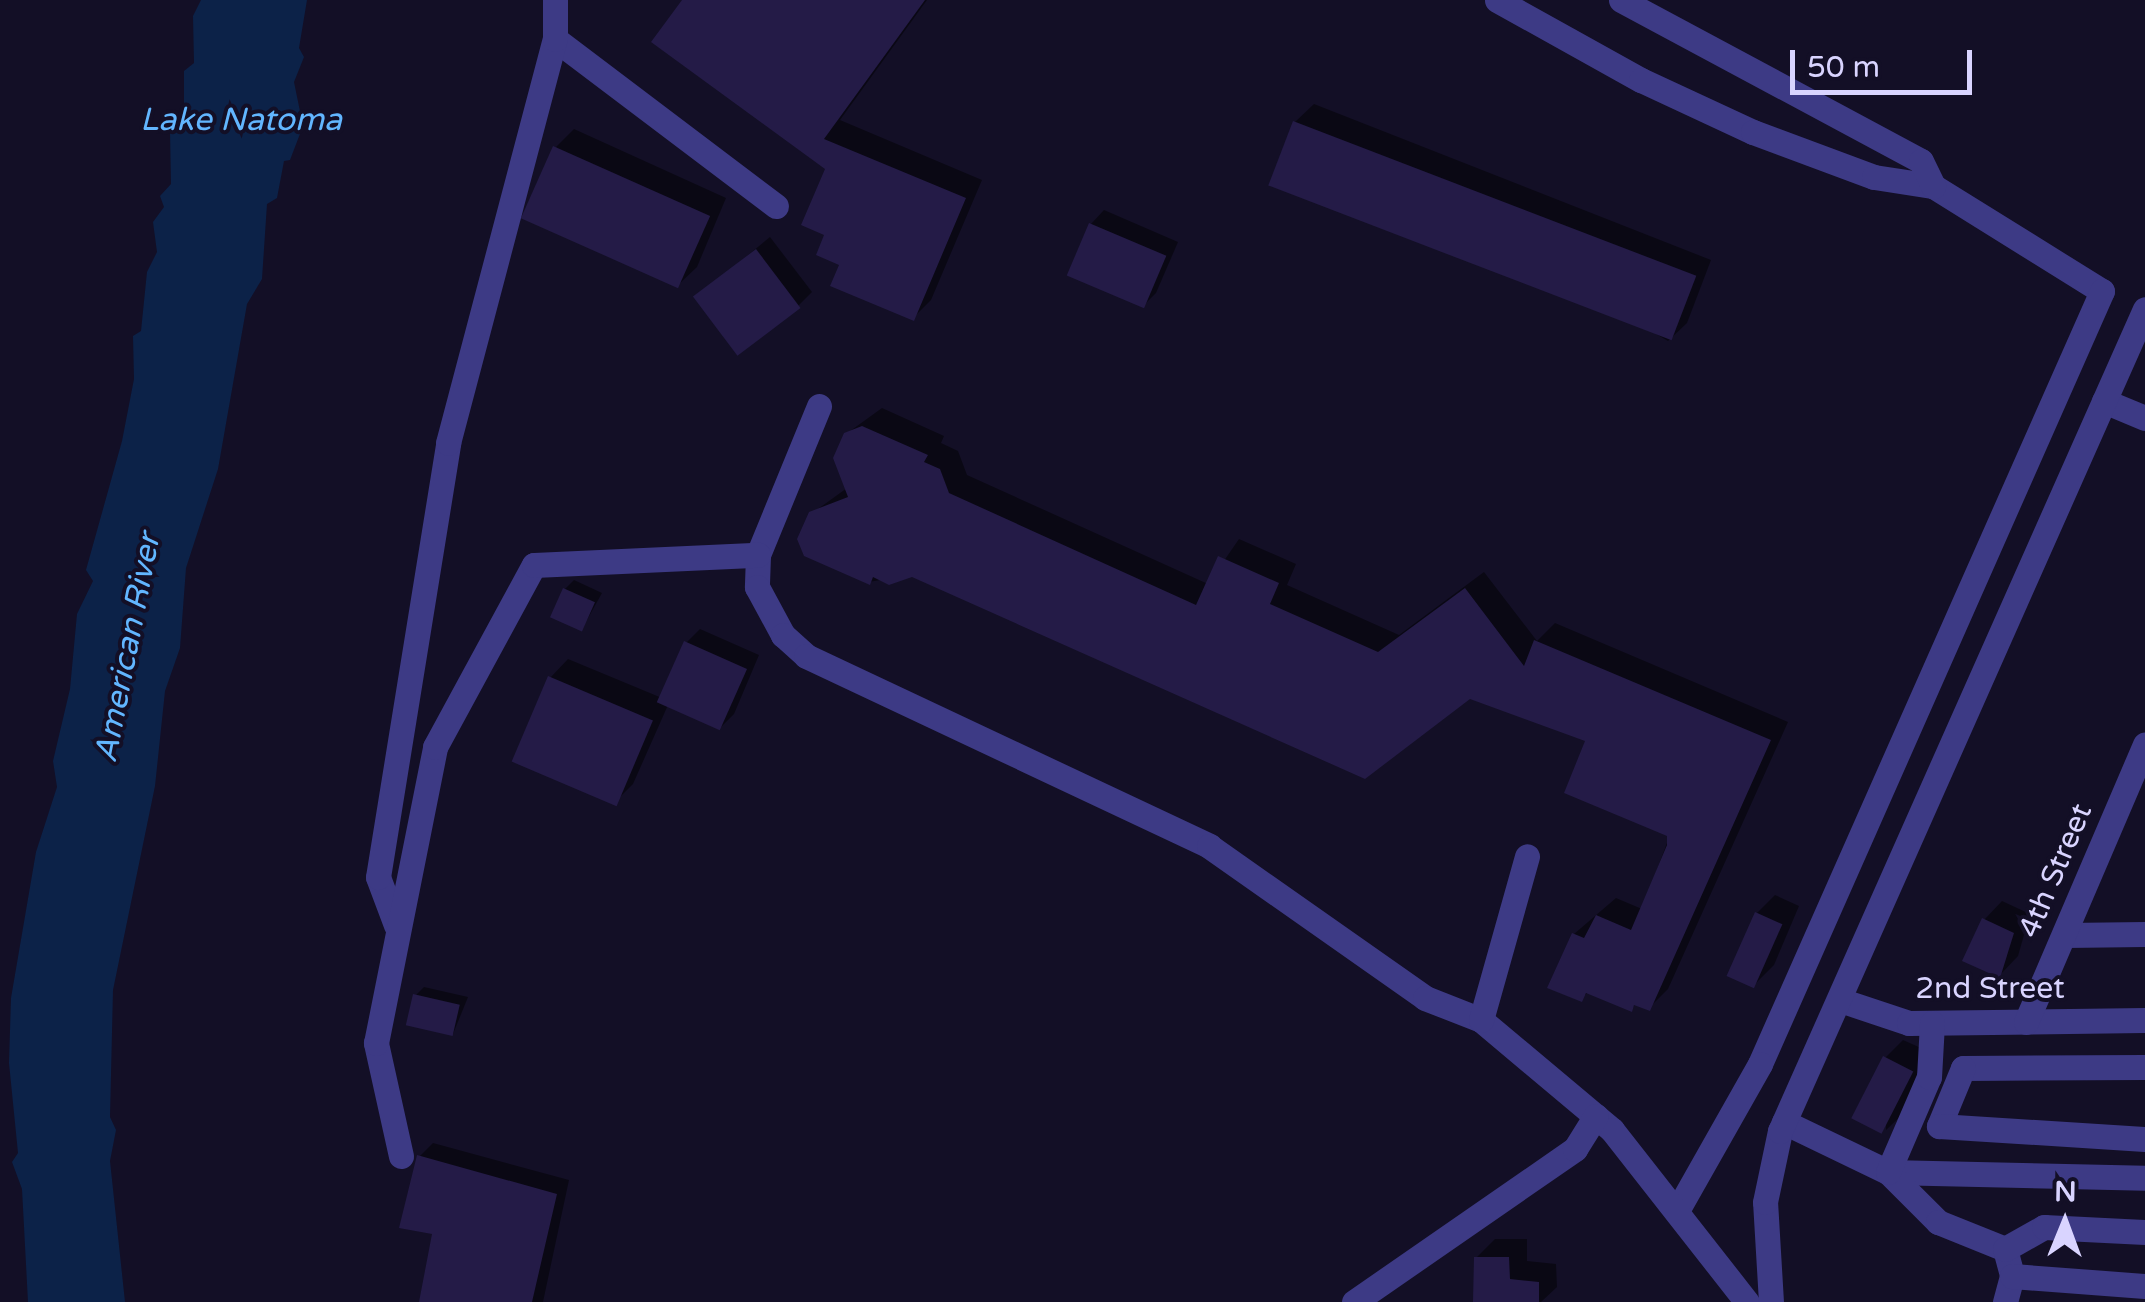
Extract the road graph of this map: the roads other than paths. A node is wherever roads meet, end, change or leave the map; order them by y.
1 (554, 0) edge
2 (1497, 0) edge
3 (1620, 0) edge
4 (555, 39) junction
5 (1933, 186) junction
6 (776, 206) dead end
7 (2145, 309) edge
8 (2104, 401) junction
9 (819, 406) dead end
10 (2145, 418) edge
11 (758, 555) junction
12 (2145, 744) edge
13 (1527, 856) dead end
14 (396, 925) junction
15 (2145, 934) edge
16 (2065, 935) junction
17 (1840, 1000) junction
18 (1481, 1020) junction
19 (2145, 1020) edge
20 (2026, 1022) junction
21 (1932, 1023) junction
22 (2145, 1067) edge
23 (1596, 1116) junction
24 (1784, 1122) junction
25 (2145, 1139) edge
26 (402, 1156) dead end
27 (1888, 1172) junction
28 (2145, 1178) edge
29 (1678, 1209) junction
30 (2145, 1232) edge
31 (2005, 1249) junction
32 (2012, 1276) junction
33 (2145, 1286) edge
34 (1354, 1302) edge
35 (1747, 1302) edge
36 (1771, 1302) edge
37 (2005, 1302) edge

1 - 4 street
2 - 5 street
3 - 5 street
4 - 6 street
4 - 14 street
5 - 29 street
7 - 8 street
8 - 10 street
8 - 17 street
9 - 11 street
11 - 14 street
11 - 18 street
12 - 16 street, 4th Street
13 - 18 street
14 - 26 street
15 - 16 street
16 - 20 street, 4th Street
17 - 21 street, 2nd Street
17 - 24 street
18 - 23 street
19 - 20 street, 2nd Street
20 - 21 street, 2nd Street
21 - 27 street
22 - 25 street
23 - 29 street
23 - 34 street
24 - 27 street
24 - 36 street
27 - 28 street
27 - 31 street
29 - 35 street
30 - 31 street
31 - 32 street
32 - 33 street
32 - 37 street

